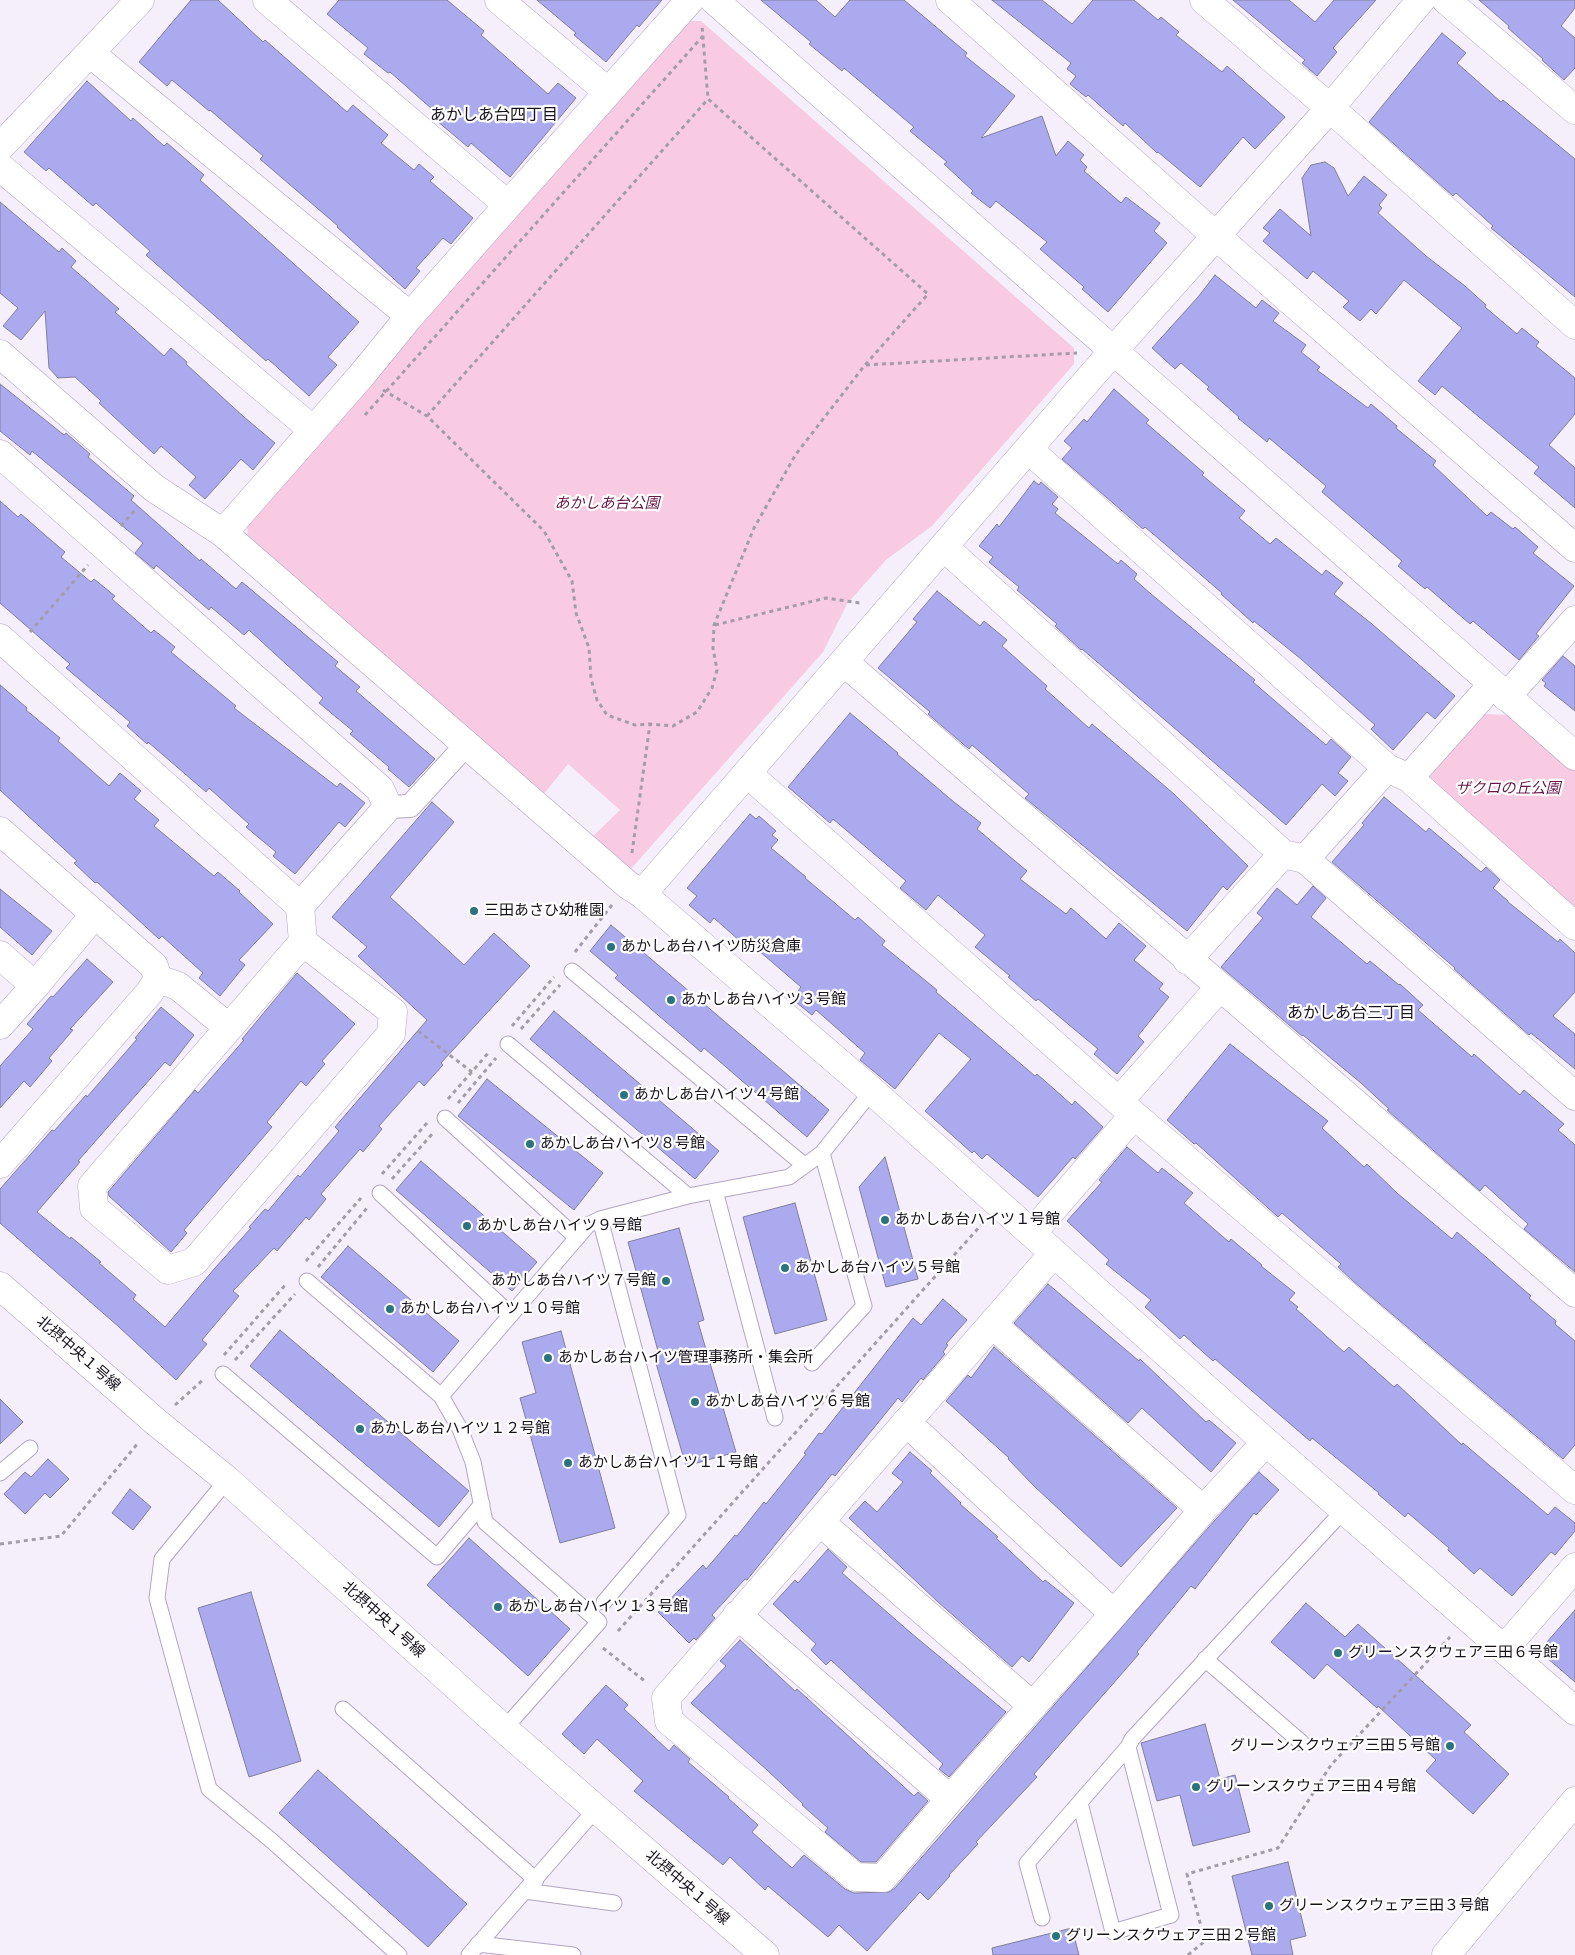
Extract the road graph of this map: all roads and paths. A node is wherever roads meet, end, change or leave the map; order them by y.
1 (140, 0) edge
2 (267, 0) edge
3 (499, 0) edge
4 (950, 0) edge
5 (1204, 0) edge
6 (1421, 0) edge
7 (1446, 0) edge
8 (702, 6) edge
9 (703, 36) junction
10 (90, 53) junction
11 (607, 91) junction
12 (708, 99) junction
13 (1330, 108) junction
14 (1575, 110) edge
15 (0, 146) edge
16 (0, 166) edge
17 (508, 205) junction
18 (1216, 236) junction
19 (410, 316) junction
20 (1575, 324) edge
21 (1114, 350) junction
22 (0, 354) edge
23 (865, 365) junction
24 (361, 376) junction
25 (427, 416) junction
26 (360, 421) dead end
27 (313, 430) junction
28 (1028, 449) junction
29 (0, 454) edge
30 (223, 533) junction
31 (944, 547) junction
32 (1575, 548) edge
33 (891, 608) junction
34 (1575, 620) edge
35 (714, 625) junction
36 (0, 638) edge
37 (844, 662) junction
38 (1499, 691) junction
39 (650, 724) junction
40 (467, 744) junction
41 (1575, 756) edge
42 (1398, 773) junction
43 (748, 774) junction
44 (388, 807) junction
45 (0, 831) edge
46 (1294, 856) junction
47 (635, 890) junction
48 (300, 906) junction
49 (94, 914) junction
50 (1575, 926) edge
51 (303, 942) junction
52 (0, 955) edge
53 (572, 956) junction
54 (1187, 960) junction
55 (572, 971) junction
56 (158, 979) junction
57 (35, 986) junction
58 (1220, 987) junction
59 (393, 1012) junction
60 (0, 1025) edge
61 (228, 1027) junction
62 (509, 1028) dead end
63 (508, 1044) junction
64 (490, 1050) dead end
65 (472, 1072) junction
66 (872, 1091) junction
67 (1575, 1096) edge
68 (446, 1102) dead end
69 (1127, 1108) junction
70 (439, 1117) junction
71 (822, 1154) junction
72 (0, 1164) edge
73 (804, 1165) junction
74 (380, 1176) dead end
75 (715, 1191) junction
76 (373, 1192) junction
77 (688, 1196) junction
78 (1000, 1204) junction
79 (600, 1218) junction
80 (1032, 1234) junction
81 (577, 1238) junction
82 (1054, 1253) junction
83 (304, 1273) junction
84 (289, 1281) dead end
85 (0, 1286) edge
86 (1575, 1294) edge
87 (511, 1315) junction
88 (992, 1324) junction
89 (224, 1356) dead end
90 (812, 1362) dead end
91 (223, 1374) junction
92 (441, 1396) junction
93 (775, 1418) dead end
94 (156, 1422) junction
95 (906, 1422) junction
96 (1266, 1442) junction
97 (30, 1448) dead end
98 (0, 1473) edge
99 (227, 1480) junction
100 (1575, 1490) edge
101 (482, 1504) junction
102 (1203, 1510) junction
103 (1344, 1510) junction
104 (820, 1522) junction
105 (0, 1544) edge
106 (1575, 1567) edge
107 (604, 1602) dead end
108 (1114, 1614) junction
109 (737, 1615) junction
110 (1468, 1618) junction
111 (616, 1633) dead end
112 (609, 1640) dead end
113 (603, 1648) junction
114 (1504, 1649) junction
115 (596, 1655) dead end
116 (1205, 1659) junction
117 (666, 1698) junction
118 (1033, 1706) junction
119 (343, 1709) dead end
120 (1575, 1711) edge
121 (504, 1729) junction
122 (1302, 1743) dead end
123 (1128, 1746) junction
124 (950, 1799) junction
125 (1575, 1801) edge
126 (1080, 1803) junction
127 (596, 1809) junction
128 (536, 1880) junction
129 (525, 1891) junction
130 (614, 1902) dead end
131 (1042, 1918) dead end
132 (474, 1950) edge
133 (399, 1955) edge
134 (572, 1955) edge
135 (764, 1955) edge
136 (1188, 1955) edge
137 (1446, 1955) edge

1 - 10 street
2 - 17 street
3 - 11 street
4 - 18 street
5 - 13 street
6 - 13 street
7 - 14 street
8 - 9 path
8 - 11 street
8 - 21 street
9 - 12 path
9 - 26 path
10 - 15 street
10 - 19 street
11 - 17 street
12 - 23 path
12 - 25 path
13 - 18 street
13 - 20 street
16 - 27 street
17 - 19 street
18 - 21 street
18 - 32 street
19 - 24 street
21 - 23 path
21 - 28 street
21 - 38 street
22 - 30 street
23 - 35 path
24 - 25 path
24 - 27 street
25 - 39 path
27 - 30 street
28 - 31 street
28 - 42 street
29 - 44 street
30 - 40 street
31 - 33 street
31 - 46 street
33 - 35 path
33 - 37 street
34 - 38 street
35 - 39 path
36 - 48 street
37 - 43 street
37 - 54 street
38 - 41 street
38 - 42 street
39 - 47 path
40 - 44 street
40 - 47 street
42 - 46 street
42 - 50 street
43 - 47 street
43 - 69 street
44 - 48 street
45 - 49 street
46 - 54 street
46 - 67 street
47 - 53 path
47 - 66 street
48 - 51 street
49 - 56 street
49 - 57 street
51 - 59 street
51 - 61 street
52 - 57 street
53 - 55 path
53 - 62 path
54 - 58 street
55 - 63 path
55 - 73 lane
56 - 61 street
56 - 72 street
57 - 60 street
58 - 69 street
58 - 86 street
59 - 61 street
59 - 65 path
63 - 70 path
63 - 77 lane
64 - 65 path
65 - 68 path
66 - 71 lane
66 - 78 street
69 - 80 street
69 - 100 street
70 - 74 path
70 - 76 path
70 - 81 lane
71 - 73 lane
71 - 90 lane
73 - 75 lane
75 - 77 lane
75 - 93 lane
76 - 83 path
76 - 83 path
76 - 87 lane
77 - 79 lane
78 - 80 street
78 - 111 path
79 - 81 lane
79 - 107 lane
80 - 82 street
81 - 87 lane
82 - 88 street
82 - 96 street
83 - 91 path
83 - 92 lane
84 - 89 path
85 - 94 street, 北摂中央１号線
87 - 92 lane
88 - 95 street
88 - 102 street
91 - 94 path
91 - 101 lane
92 - 101 lane
94 - 99 street, 北摂中央１号線
94 - 105 path
95 - 104 street
95 - 108 street
96 - 102 street
96 - 103 street
97 - 98 lane
99 - 121 street, 北摂中央１号線
99 - 133 lane
101 - 121 lane
102 - 108 street
103 - 110 street
103 - 116 lane
104 - 109 street
104 - 118 street
106 - 114 street
108 - 118 street
109 - 117 street
109 - 124 street
110 - 114 street
110 - 136 path
112 - 113 path
113 - 115 path
113 - 117 path
114 - 120 street
116 - 122 lane
116 - 123 lane
117 - 124 street
118 - 124 street
119 - 128 lane
121 - 127 street, 北摂中央１号線
123 - 126 lane
123 - 126 lane
125 - 137 street
126 - 131 lane
127 - 128 lane
127 - 135 street, 北摂中央１号線
128 - 129 lane
129 - 130 lane
129 - 132 lane
132 - 134 lane

